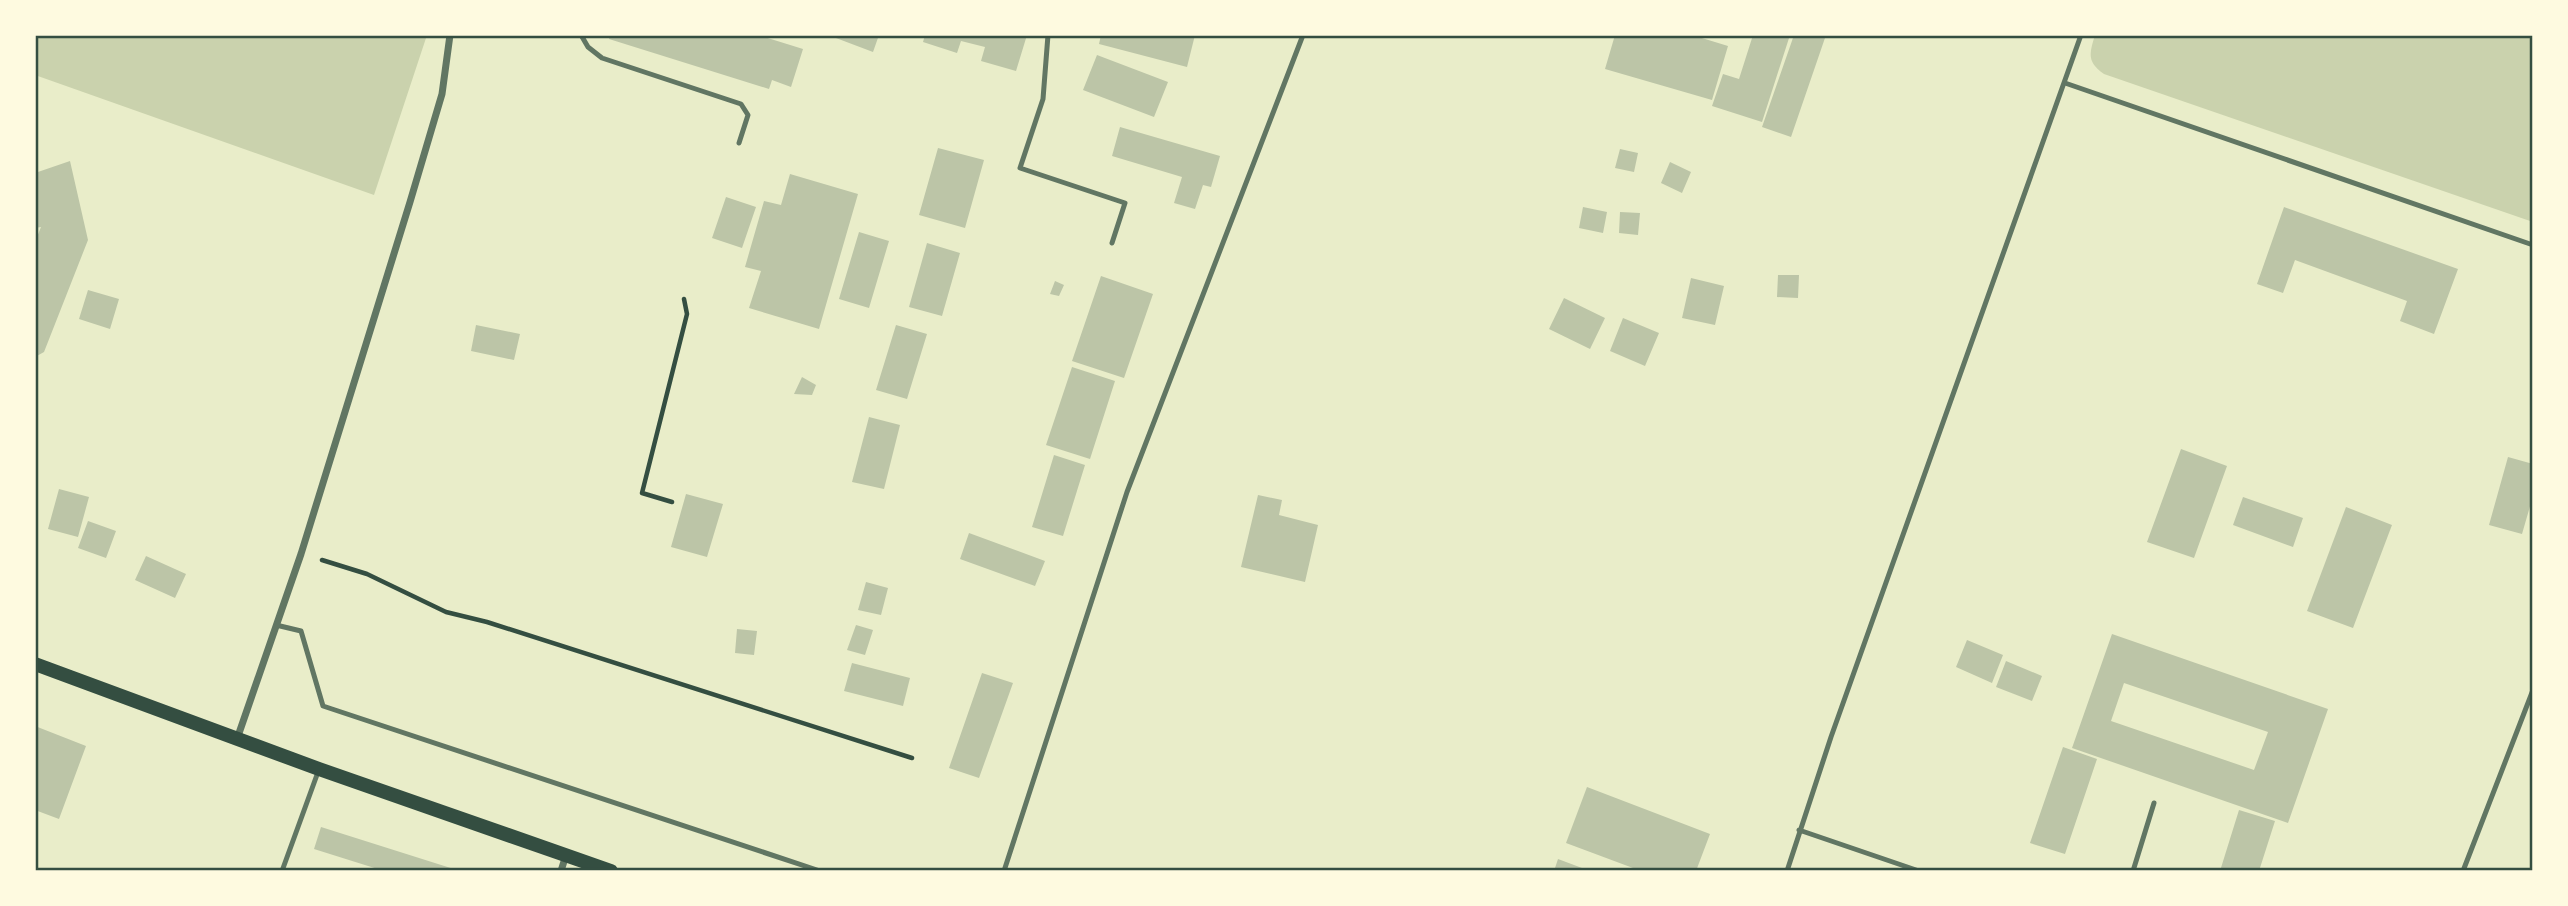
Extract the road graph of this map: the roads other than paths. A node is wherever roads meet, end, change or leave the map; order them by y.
1 (450, 35) edge
2 (581, 35) edge
3 (1048, 35) edge
4 (1303, 35) edge
5 (2081, 35) edge
6 (2064, 83) junction
7 (739, 144) dead end
8 (1112, 243) dead end
9 (2533, 245) edge
10 (276, 625) junction
11 (35, 664) edge
12 (2533, 690) edge
13 (237, 739) junction
14 (318, 769) junction
15 (2154, 803) dead end
16 (1799, 830) junction
17 (566, 855) junction
18 (282, 871) edge
19 (561, 871) edge
20 (611, 871) edge
21 (820, 871) edge
22 (1004, 871) edge
23 (1787, 871) edge
24 (1919, 871) edge
25 (2133, 871) edge
26 (2463, 871) edge

1 - 10 street
2 - 7 lane
3 - 8 lane
4 - 22 lane
5 - 6 lane
6 - 9 lane
6 - 16 lane
10 - 13 street
10 - 21 lane
11 - 13 main road
12 - 26 lane
13 - 14 main road
14 - 17 main road
14 - 18 lane
15 - 25 lane
16 - 23 lane
16 - 24 lane
17 - 19 street
17 - 20 main road

